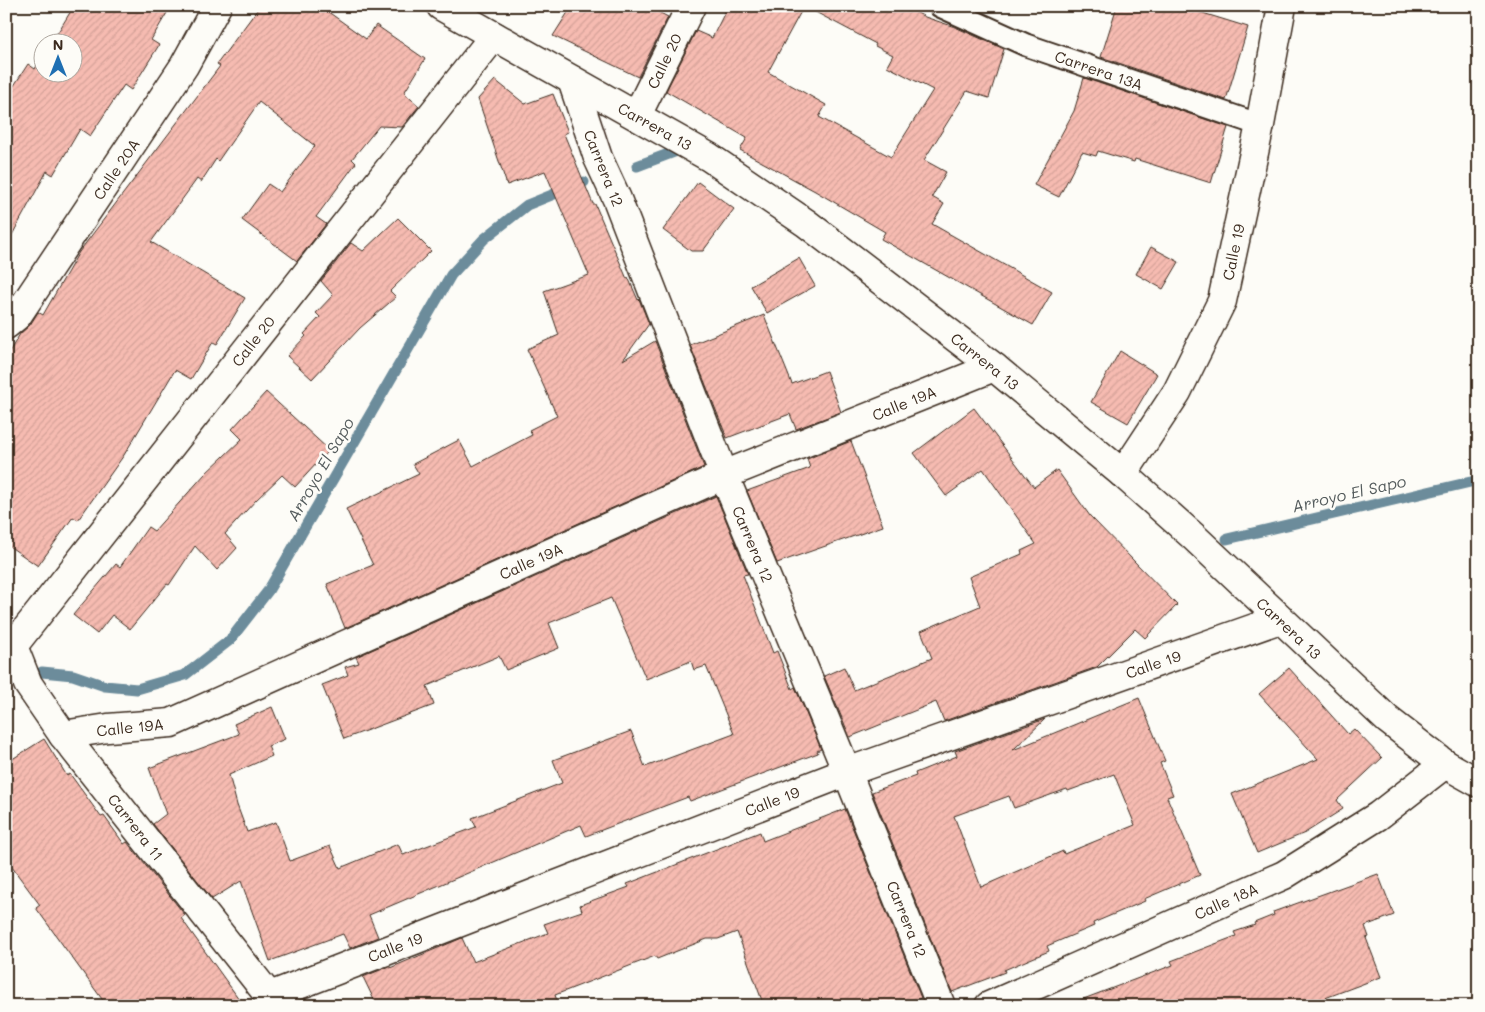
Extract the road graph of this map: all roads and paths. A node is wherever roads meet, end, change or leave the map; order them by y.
1 (217, 6) edge
2 (441, 6) edge
3 (691, 6) edge
4 (940, 6) edge
5 (1282, 6) edge
6 (494, 36) junction
7 (572, 80) junction
8 (637, 115) junction
9 (1260, 125) junction
10 (6, 325) edge
11 (994, 367) junction
12 (1123, 474) junction
13 (724, 475) junction
14 (1280, 619) junction
15 (11, 647) edge
16 (64, 736) junction
17 (1445, 764) junction
18 (847, 772) junction
19 (1479, 783) edge
20 (273, 1001) edge
21 (942, 1006) edge
22 (989, 1006) edge

1 - 10 street, Calle 20A
2 - 6 street, Carrera 13
3 - 8 street, Calle 20
4 - 9 lane, Carrera 13A
5 - 9 street, Calle 19
6 - 7 street, Carrera 13
6 - 15 street, Calle 20
7 - 8 street, Carrera 13
7 - 13 street, Carrera 12
8 - 11 street, Carrera 13
9 - 12 street, Calle 19
11 - 12 street, Carrera 13
11 - 13 street, Calle 19A
12 - 14 street, Carrera 13
13 - 16 street, Calle 19A
13 - 18 street, Carrera 12
14 - 17 street, Carrera 13
14 - 18 street, Calle 19
15 - 16 street, Carrera 11
16 - 20 street, Carrera 11
17 - 19 street, Carrera 13
17 - 22 street, Calle 18A
18 - 20 street, Calle 19
18 - 21 street, Carrera 12

